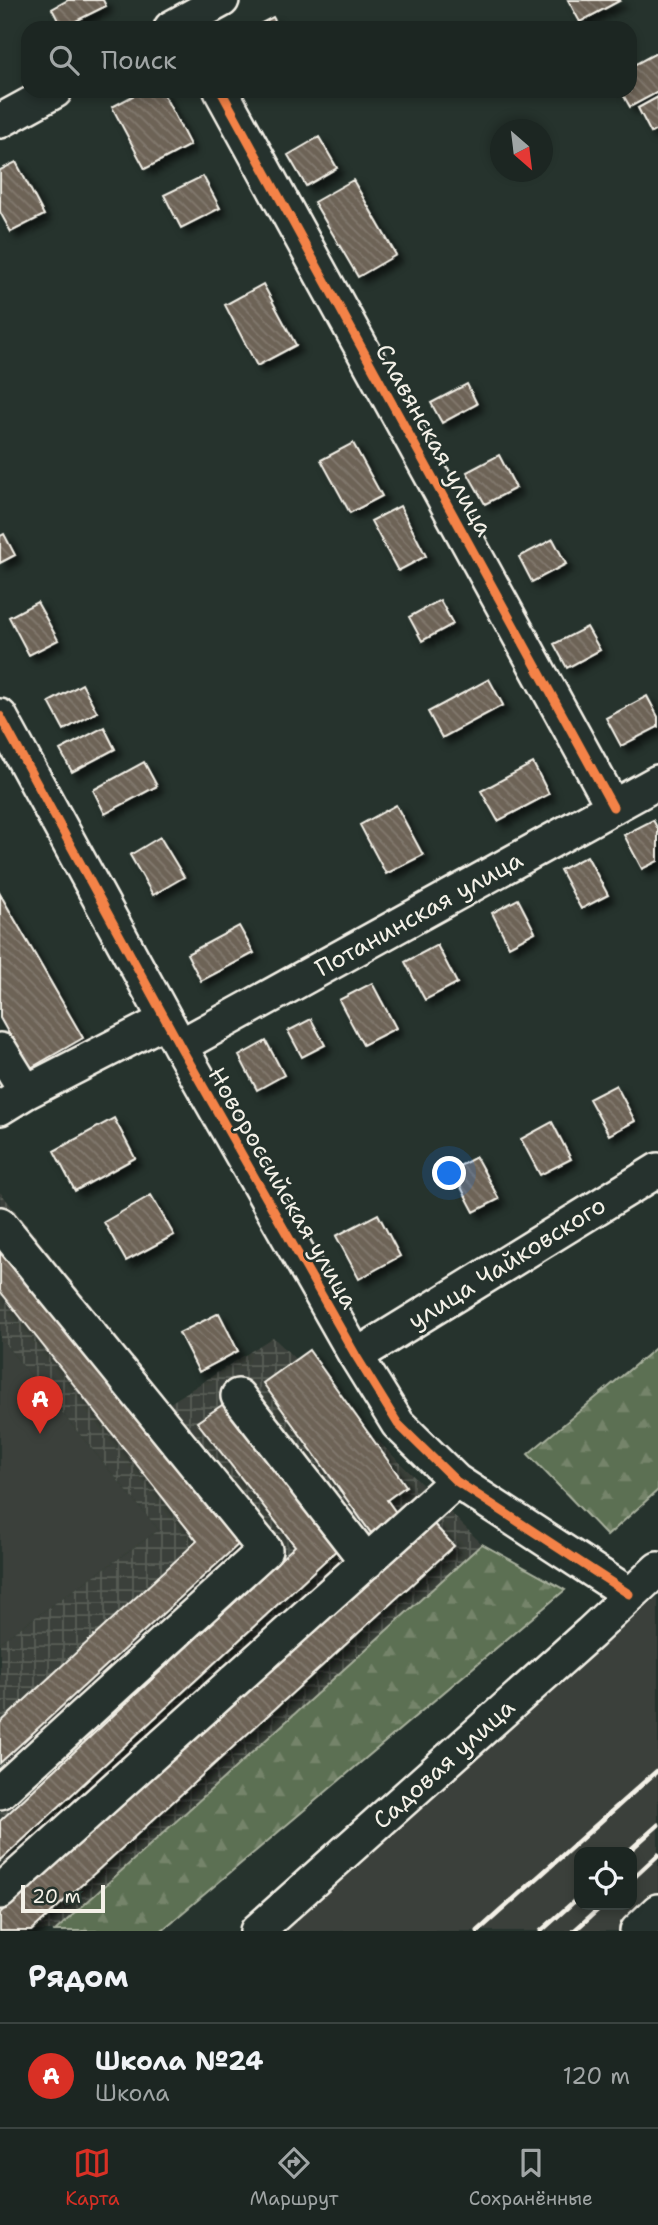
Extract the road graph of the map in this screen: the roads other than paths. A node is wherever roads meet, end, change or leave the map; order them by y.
1 (222, 0) edge
2 (178, 19) edge
3 (42, 98) edge
4 (225, 98) edge
5 (0, 121) edge
6 (0, 716) edge
7 (658, 782) edge
8 (613, 807) junction
9 (173, 1033) junction
10 (0, 1050) edge
11 (13, 1100) edge
12 (658, 1170) edge
13 (0, 1224) edge
14 (356, 1356) junction
15 (238, 1396) dead end
16 (456, 1481) junction
17 (367, 1562) junction
18 (658, 1569) edge
19 (629, 1594) junction
20 (0, 1792) edge
21 (0, 1892) edge
22 (658, 1911) edge
23 (257, 1931) edge
24 (637, 1931) edge

1 - 2 street
3 - 5 street
4 - 8 street, Славянская улица
6 - 9 street, Новороссийская улица
7 - 8 street, Потанинская улица
8 - 9 street, Потанинская улица
9 - 11 street, Потанинская улица
9 - 14 street, Новороссийская улица
10 - 11 street
12 - 14 street, улица Чайковского
13 - 20 street
14 - 16 street, Новороссийская улица
15 - 17 street
16 - 17 street
16 - 19 street, Новороссийская улица
17 - 21 street
18 - 19 street, Садовая улица
19 - 23 street, Садовая улица
22 - 24 street

